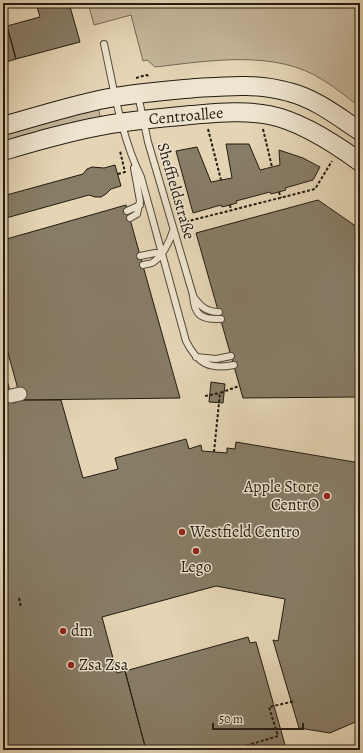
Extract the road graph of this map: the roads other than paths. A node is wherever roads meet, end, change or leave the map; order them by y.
1 (104, 44) dead end
2 (137, 94) junction
3 (116, 97) junction
4 (144, 120) junction
5 (122, 122) junction
6 (3, 126) edge
7 (360, 131) edge
8 (3, 151) edge
9 (134, 162) junction
10 (360, 162) edge
11 (140, 205) junction
12 (128, 211) dead end
13 (130, 218) dead end
14 (172, 228) junction
15 (162, 253) junction
16 (140, 256) dead end
17 (143, 265) dead end
18 (193, 295) junction
19 (219, 312) dead end
20 (221, 319) dead end
21 (231, 356) dead end
22 (196, 357) junction
23 (234, 364) dead end

1 - 3 lane, Sheffieldstraße
2 - 3 street, Centroallee
2 - 4 lane, Sheffieldstraße
2 - 7 street, Centroallee
3 - 5 lane, Sheffieldstraße
3 - 6 street, Centroallee
4 - 5 street, Centroallee
4 - 10 street, Centroallee
4 - 14 lane, Sheffieldstraße
5 - 8 street, Centroallee
5 - 9 lane, Sheffieldstraße
9 - 11 lane, Sheffieldstraße
9 - 15 lane, Sheffieldstraße
11 - 12 lane
11 - 13 lane
14 - 15 lane
14 - 18 lane, Sheffieldstraße
15 - 16 lane
15 - 17 lane
15 - 22 lane, Sheffieldstraße
18 - 19 lane, Sheffieldstraße
18 - 20 lane, Sheffieldstraße
21 - 22 lane
22 - 23 lane

